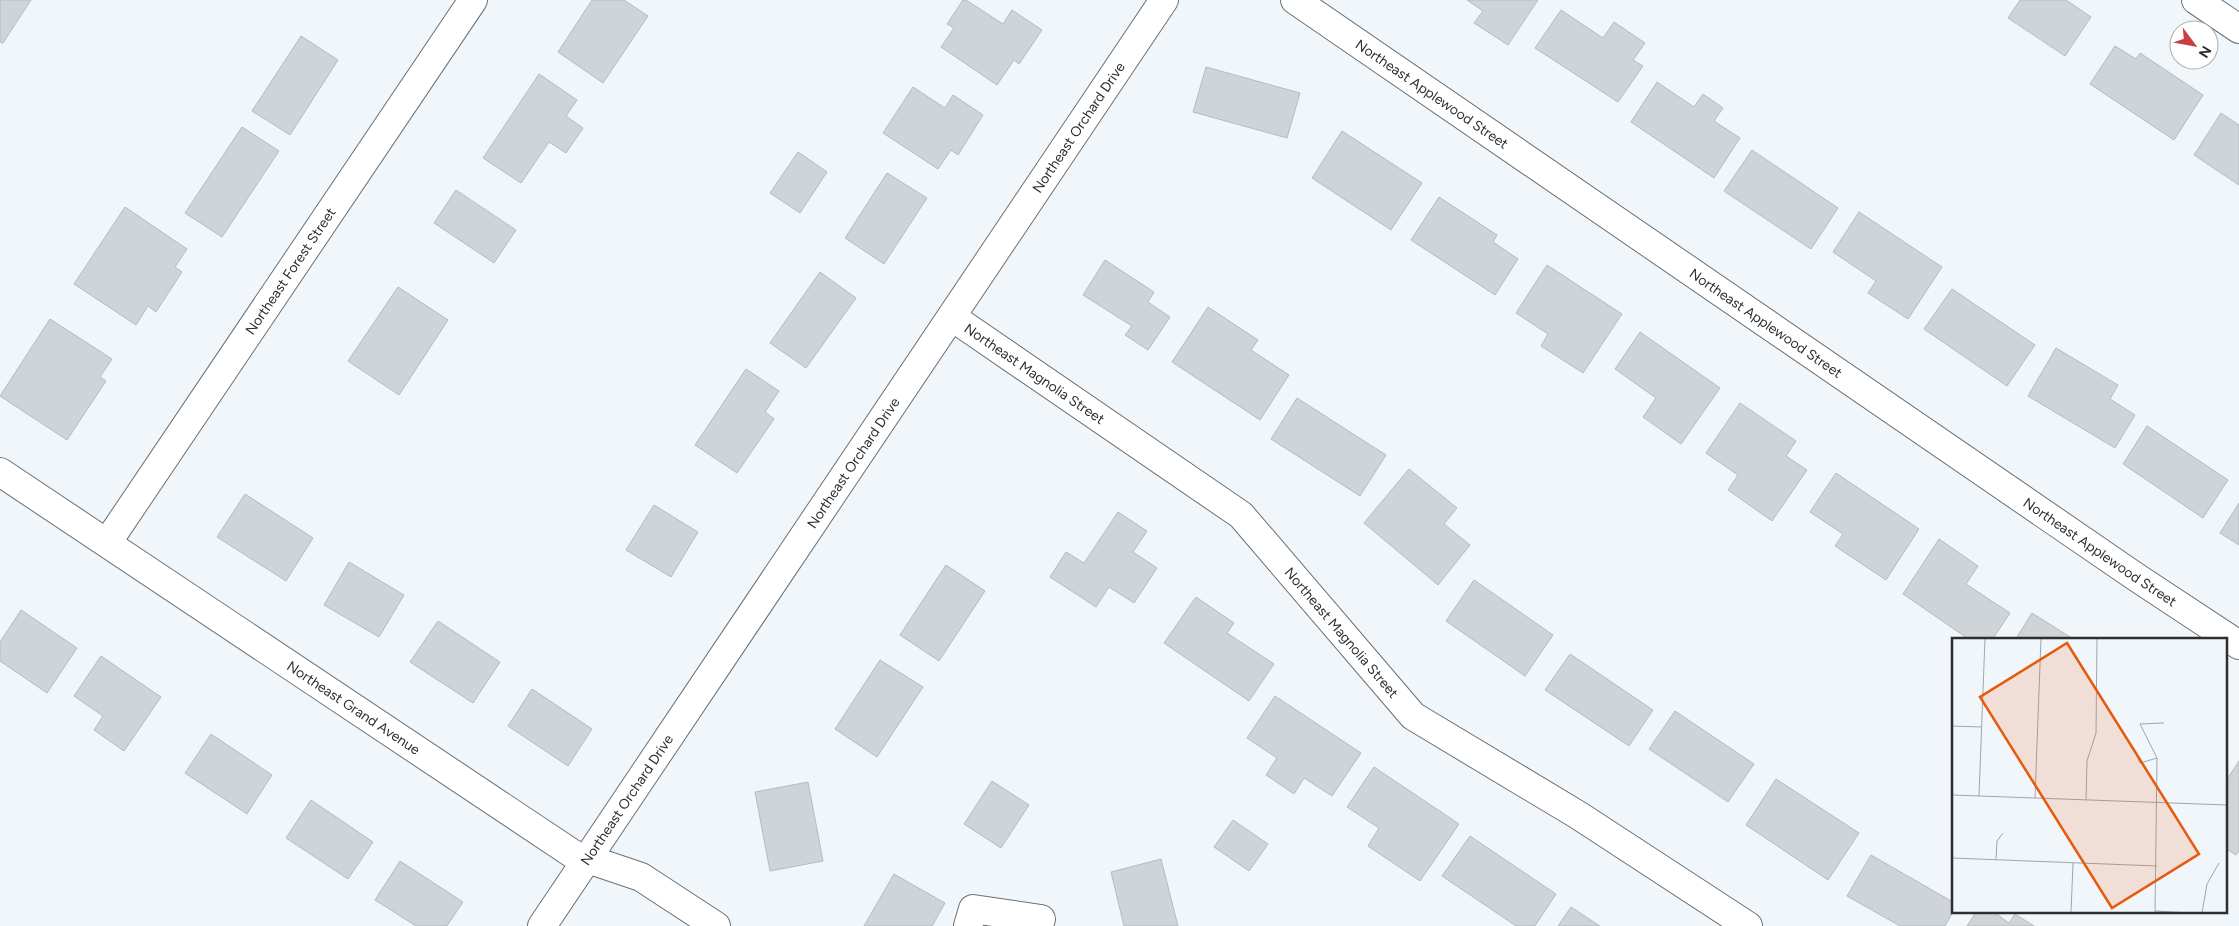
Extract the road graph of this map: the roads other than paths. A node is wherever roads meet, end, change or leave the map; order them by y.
1 (473, 0) edge
2 (1164, 0) edge
3 (1295, 0) edge
4 (2196, 0) edge
5 (2239, 29) edge
6 (952, 317) junction
7 (0, 472) edge
8 (107, 544) junction
9 (2239, 645) edge
10 (588, 860) junction
11 (1041, 919) dead end
12 (542, 926) edge
13 (716, 926) edge
14 (968, 926) edge
15 (1748, 926) edge

1 - 8 street, Northeast Forest Street
2 - 6 street, Northeast Orchard Drive
3 - 9 street, Northeast Applewood Street
4 - 5 street
6 - 10 street, Northeast Orchard Drive
6 - 15 street, Northeast Magnolia Street
7 - 8 street, Northeast Grand Avenue
8 - 10 street, Northeast Grand Avenue
10 - 12 street, Northeast Orchard Drive
10 - 13 street, Northeast Grand Avenue
11 - 14 street

